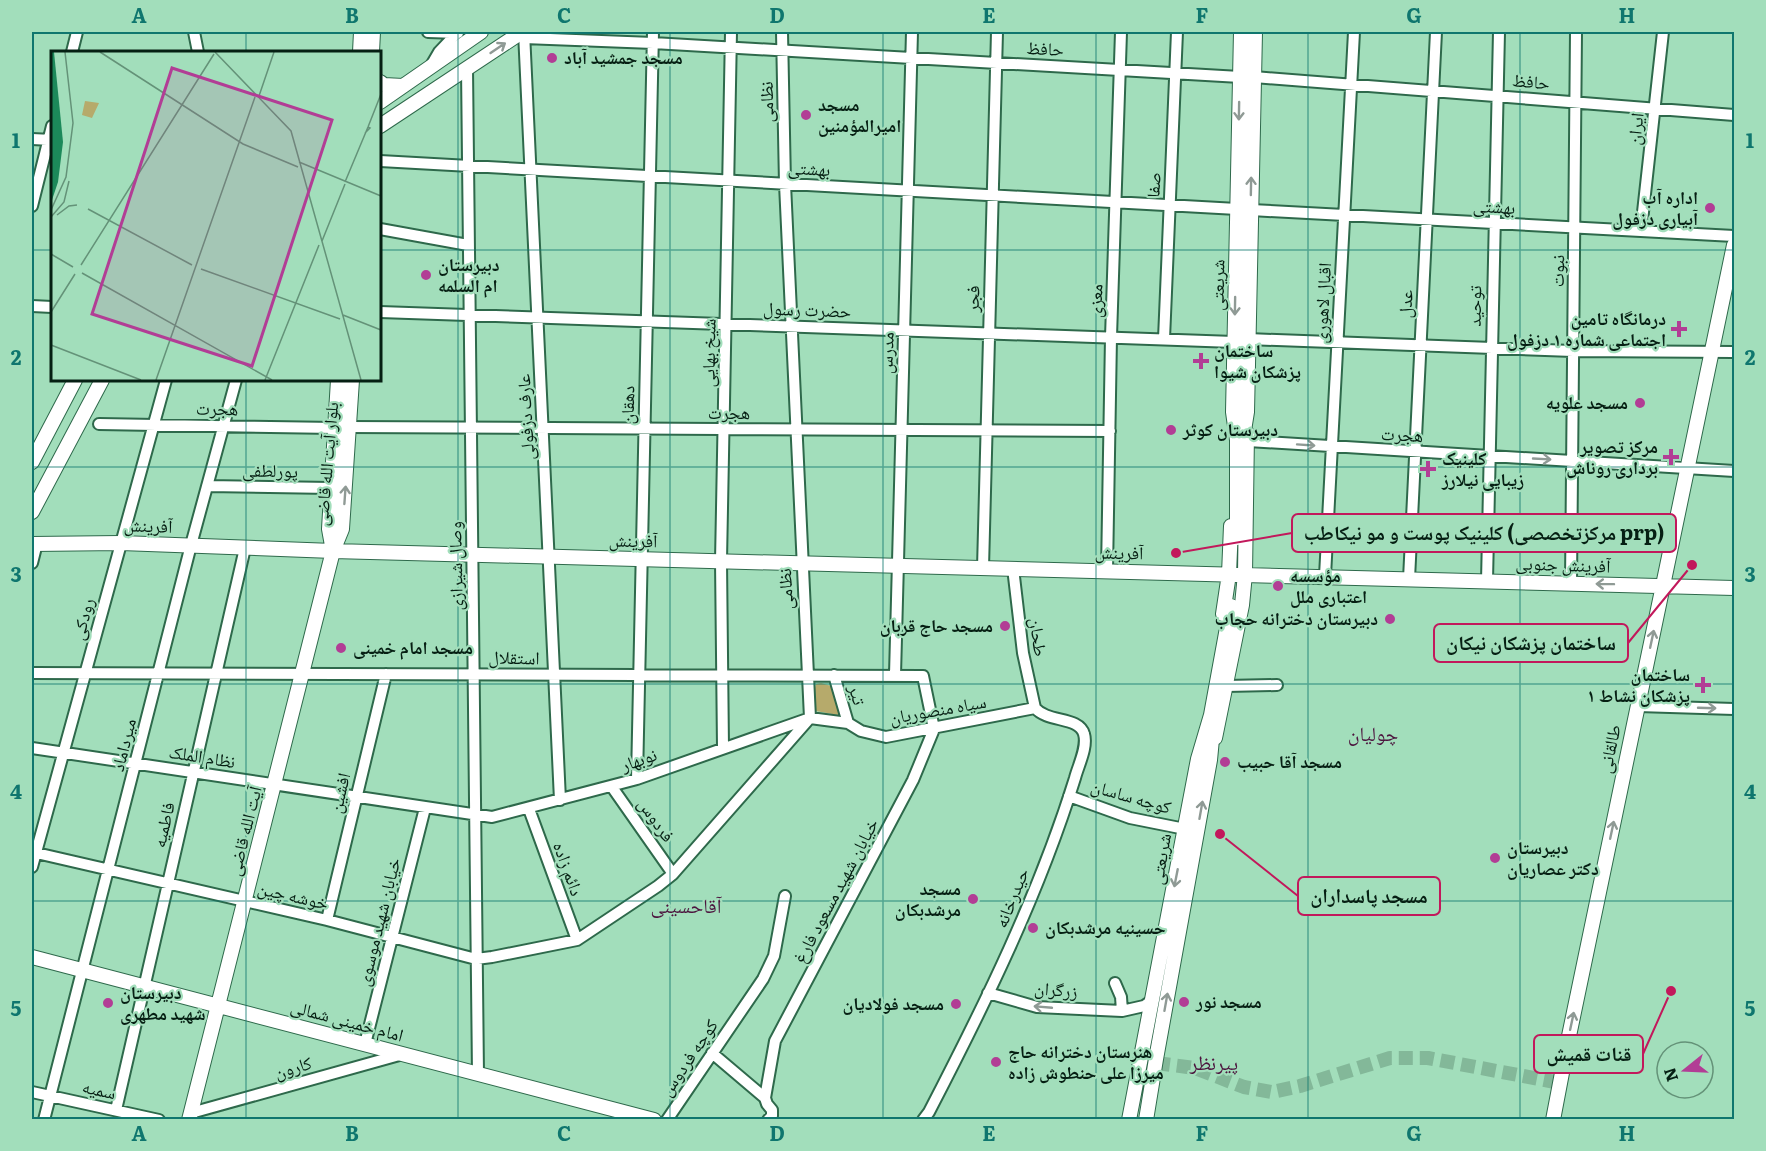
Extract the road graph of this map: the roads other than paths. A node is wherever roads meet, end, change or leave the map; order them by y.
1 (77, 32) edge
2 (194, 32) edge
3 (361, 32) edge
4 (373, 32) edge
5 (428, 32) edge
6 (458, 32) edge
7 (481, 32) edge
8 (653, 32) edge
9 (731, 32) edge
10 (782, 32) edge
11 (912, 32) edge
12 (997, 32) edge
13 (1121, 32) edge
14 (1177, 32) edge
15 (1241, 32) edge
16 (1255, 32) edge
17 (1354, 32) edge
18 (1436, 32) edge
19 (1499, 32) edge
20 (1576, 32) edge
21 (1663, 32) edge
22 (524, 34) edge
23 (652, 43) junction
24 (731, 48) junction
25 (72, 51) edge
26 (198, 51) edge
27 (360, 51) edge
28 (372, 51) edge
29 (782, 51) junction
30 (911, 58) junction
31 (996, 63) junction
32 (430, 68) junction
33 (467, 68) junction
34 (1120, 70) junction
35 (1176, 73) junction
36 (1247, 76) junction
37 (381, 83) edge
38 (443, 84) junction
39 (1351, 84) junction
40 (403, 86) junction
41 (1433, 91) junction
42 (467, 94) junction
43 (1497, 96) junction
44 (381, 101) edge
45 (1576, 102) junction
46 (1655, 109) junction
47 (1734, 115) edge
48 (381, 125) edge
49 (32, 139) edge
50 (51, 140) edge
51 (381, 161) edge
52 (467, 166) junction
53 (531, 170) junction
54 (650, 176) junction
55 (729, 181) junction
56 (785, 184) junction
57 (908, 190) junction
58 (993, 195) junction
59 (1116, 202) junction
60 (1170, 205) junction
61 (32, 206) edge
62 (1244, 209) junction
63 (1345, 214) junction
64 (1426, 220) junction
65 (1493, 224) junction
66 (1574, 228) junction
67 (381, 229) edge
68 (1641, 230) junction
69 (1734, 236) edge
70 (468, 245) junction
71 (1734, 245) edge
72 (32, 306) edge
73 (51, 307) edge
74 (381, 312) edge
75 (469, 315) junction
76 (538, 318) junction
77 (647, 321) junction
78 (726, 324) junction
79 (791, 327) junction
80 (904, 330) junction
81 (988, 333) junction
82 (1112, 337) junction
83 (1164, 339) junction
84 (1241, 340) junction
85 (1338, 342) junction
86 (1420, 345) junction
87 (1491, 348) junction
88 (1573, 351) junction
89 (1711, 352) junction
90 (1734, 352) edge
91 (75, 381) edge
92 (101, 381) edge
93 (166, 381) edge
94 (236, 381) edge
95 (338, 381) edge
96 (352, 381) edge
97 (95, 393) junction
98 (1240, 412) junction
99 (99, 424) dead end
100 (154, 425) junction
101 (223, 426) junction
102 (342, 428) junction
103 (470, 428) junction
104 (543, 428) junction
105 (644, 429) junction
106 (724, 429) junction
107 (796, 429) junction
108 (901, 430) junction
109 (986, 431) junction
110 (1110, 431) junction
111 (44, 438) junction
112 (1248, 441) junction
113 (68, 445) junction
114 (1332, 447) junction
115 (1415, 452) junction
116 (1489, 456) junction
117 (1572, 461) junction
118 (32, 462) edge
119 (1687, 468) junction
120 (1734, 471) edge
121 (207, 486) junction
122 (331, 488) junction
123 (32, 512) edge
124 (1239, 539) junction
125 (33, 541) edge
126 (121, 543) junction
127 (191, 545) junction
128 (245, 548) junction
129 (333, 551) junction
130 (472, 555) junction
131 (549, 556) junction
132 (642, 559) junction
133 (721, 561) junction
134 (32, 563) edge
135 (801, 563) junction
136 (898, 566) junction
137 (983, 568) junction
138 (1013, 568) junction
139 (1107, 571) junction
140 (1228, 574) junction
141 (1245, 574) junction
142 (1325, 576) junction
143 (1409, 579) junction
144 (1487, 581) junction
145 (1571, 583) junction
146 (1663, 585) junction
147 (1734, 588) edge
148 (1233, 605) junction
149 (32, 673) edge
150 (85, 673) junction
151 (159, 673) junction
152 (216, 674) junction
153 (302, 674) junction
154 (386, 674) junction
155 (473, 674) junction
156 (834, 675) junction
157 (895, 675) junction
158 (554, 676) junction
159 (639, 676) junction
160 (723, 676) junction
161 (807, 676) junction
162 (1277, 685) dead end
163 (1226, 686) junction
164 (1638, 706) junction
165 (1035, 708) junction
166 (1734, 709) edge
167 (810, 717) junction
168 (848, 723) junction
169 (934, 729) junction
170 (32, 748) edge
171 (723, 748) junction
172 (63, 753) junction
173 (1204, 759) junction
174 (136, 764) junction
175 (192, 772) junction
176 (637, 779) junction
177 (275, 785) junction
178 (612, 787) junction
179 (1069, 796) junction
180 (356, 797) junction
181 (560, 800) junction
182 (425, 808) junction
183 (529, 809) junction
184 (475, 815) junction
185 (1185, 829) junction
186 (33, 852) edge
187 (32, 867) edge
188 (109, 871) junction
189 (673, 874) junction
190 (168, 884) junction
191 (785, 896) dead end
192 (246, 902) junction
193 (327, 920) junction
194 (392, 937) junction
195 (577, 940) junction
196 (32, 957) edge
197 (477, 958) junction
198 (83, 971) junction
199 (1115, 984) dead end
200 (144, 987) junction
201 (988, 993) junction
202 (1154, 999) junction
203 (219, 1007) junction
204 (1122, 1011) junction
205 (365, 1044) junction
206 (712, 1053) junction
207 (403, 1054) junction
208 (1149, 1058) junction
209 (478, 1074) junction
210 (1558, 1083) junction
211 (32, 1092) edge
212 (51, 1096) junction
213 (765, 1098) junction
214 (111, 1109) junction
215 (190, 1116) edge
216 (45, 1119) edge
217 (104, 1119) edge
218 (159, 1119) edge
219 (654, 1119) edge
220 (667, 1119) edge
221 (768, 1119) edge
222 (923, 1119) edge
223 (1129, 1119) edge
224 (1138, 1119) edge
225 (1146, 1119) edge
226 (1547, 1119) edge
227 (1553, 1119) edge

1 - 25 street
2 - 26 street
3 - 27 main road
4 - 28 main road
5 - 6 street
6 - 32 street
7 - 32 main road
8 - 23 street, دهقان
9 - 24 street, شیخ بهایی
10 - 29 street, نظامی
11 - 30 street, مدرس
12 - 31 street, فجر
13 - 34 street, معزی
14 - 35 street, صفا
15 - 36 main road, شریعتی
16 - 36 main road, شریعتی
17 - 39 street, اقبال لاهوری
18 - 41 street, عدل
19 - 43 street, توحید
20 - 45 street, نبوت
21 - 46 street, ایران
22 - 23 street, حافظ
33 -> 22 main road
22 - 53 street, عارف دزفولی
23 - 24 street, حافظ
23 - 54 street, دهقان
24 - 29 street, حافظ
24 - 55 street, شیخ بهایی
29 - 30 street, حافظ
29 - 56 street, نظامی
30 - 31 street, حافظ
30 - 57 street, مدرس
31 - 34 street, حافظ
31 - 58 street, فجر
32 - 40 main road
33 - 38 main road
33 - 42 street, وصال شیرازی
34 - 35 street, حافظ
34 - 59 street, معزی
35 - 36 street, حافظ
35 - 60 street, صفا
36 - 39 street, حافظ
36 - 62 main road, شریعتی
37 - 40 main road
38 - 42 street
38 - 48 main road
39 - 41 street, حافظ
39 - 63 street, اقبال لاهوری
40 - 44 main road
41 - 43 street, حافظ
41 - 64 street, عدل
42 - 52 street, وصال شیرازی
43 - 45 street, حافظ
43 - 65 street, توحید
45 - 46 street, حافظ
45 - 66 street, نبوت
46 - 47 street, حافظ
46 - 68 street, ایران
49 - 50 street
50 - 61 street
51 - 52 street, بهشتی
52 - 53 street, بهشتی
52 - 70 street, وصال شیرازی
53 - 54 street, بهشتی
53 - 76 street, عارف دزفولی
54 - 55 street, بهشتی
54 - 77 street, دهقان
55 - 56 street, بهشتی
55 - 78 street, شیخ بهایی
56 - 57 street, بهشتی
56 - 79 street, نظامی
57 - 58 street, بهشتی
57 - 80 street, مدرس
58 - 59 street, بهشتی
58 - 81 street, فجر
59 - 60 street, بهشتی
59 - 82 street, معزی
60 - 62 street, بهشتی
60 - 83 street, صفا
62 - 63 street, بهشتی
62 - 84 main road, شریعتی
63 - 64 street, بهشتی
63 - 85 street, اقبال لاهوری
64 - 65 street, بهشتی
64 - 86 street, عدل
65 - 66 street, بهشتی
65 - 87 street, توحید
66 - 68 street, بهشتی
66 - 88 street, نبوت
67 - 70 street
68 - 69 street, بهشتی
70 - 75 street, وصال شیرازی
71 - 89 main road, طالقانی
72 - 73 street
74 - 75 street, حضرت رسول
75 - 76 street, حضرت رسول
75 - 103 street, وصال شیرازی
76 - 77 street, حضرت رسول
76 - 104 street, عارف دزفولی
77 - 78 street, حضرت رسول
77 - 105 street, دهقان
78 - 79 street, حضرت رسول
78 - 106 street, شیخ بهایی
79 - 80 street, حضرت رسول
79 - 107 street, نظامی
80 - 81 street, حضرت رسول
80 - 108 street, مدرس
81 - 82 street, حضرت رسول
81 - 109 street, فجر
82 - 83 street, حضرت رسول
82 - 110 street, معزی
83 - 84 street, حضرت رسول
84 - 85 street, حضرت رسول
84 - 98 main road, شریعتی
85 - 86 street, حضرت رسول
85 - 114 street, اقبال لاهوری
86 - 87 street, حضرت رسول
86 - 115 street, عدل
87 - 88 street, حضرت رسول
87 - 116 street, توحید
88 - 89 street, حضرت رسول
88 - 117 street, نبوت
89 - 90 street, حضرت رسول
89 - 119 main road, طالقانی
91 - 97 main road
91 - 111 main road
92 - 97 main road
93 - 100 street, رودکی
94 - 101 street, میرداماد
95 - 102 main road, بلوار آیت الله قاضی
96 - 102 main road, بلوار آیت الله قاضی
97 - 113 main road
98 - 112 main road
98 - 124 main road, شریعتی
99 - 100 street, هجرت
100 - 101 street, هجرت
100 - 126 street, رودکی
101 - 102 street, هجرت
101 - 121 street, میرداماد
102 - 103 street, هجرت
102 - 122 main road, بلوار آیت الله قاضی
129 -> 102 main road, بلوار آیت الله قاضی
103 - 104 street, هجرت
103 - 130 street, وصال شیرازی
104 - 105 street, هجرت
104 - 131 street, عارف دزفولی
105 - 106 street, هجرت
105 - 132 street, دهقان
106 - 107 street, هجرت
106 - 133 street, شیخ بهایی
107 - 108 street, هجرت
107 - 135 street, نظامی
108 - 109 street, هجرت
108 - 136 street, مدرس
109 - 110 street, هجرت
109 - 137 street, فجر
110 - 139 street, معزی
111 - 113 main road
111 - 118 main road
112 -> 114 street, هجرت
112 - 124 main road
113 - 123 main road
114 - 115 street, هجرت
114 - 142 street, اقبال لاهوری
115 - 116 street, هجرت
115 - 143 street, عدل
116 -> 117 street, هجرت
116 - 144 street, توحید
117 - 119 street, هجرت
117 - 145 street, نبوت
119 - 120 street, هجرت
119 - 146 main road, طالقانی
121 - 122 street, پورلطفی
121 - 127 street, میرداماد
122 - 129 main road, بلوار آیت الله قاضی
124 - 140 main road
124 - 141 main road
125 - 126 main road, آفرینش
125 - 134 street
126 - 127 main road, آفرینش
126 - 150 street, رودکی
127 - 128 main road, آفرینش
127 - 151 street, میرداماد
128 - 129 main road, آفرینش
128 - 152 street, فاطمیه
129 - 130 main road, آفرینش
129 - 153 main road, آیت الله قاضی
130 - 131 main road, آفرینش
130 - 155 street, وصال شیرازی
131 - 132 main road, آفرینش
131 - 158 street, عارف دزفولی
132 - 133 main road, آفرینش
132 - 159 street, دهقان
133 - 135 main road, آفرینش
133 - 160 street, شیخ بهایی
135 - 136 main road, آفرینش
135 - 161 street, نظامی
136 - 137 main road, آفرینش
136 - 157 street, مدرس
137 - 138 main road, آفرینش
138 - 139 main road, آفرینش
138 - 165 street, طحان
139 - 140 main road, آفرینش
140 - 141 main road, آفرینش
140 - 148 main road
141 - 142 main road, آفرینش جنوبی
141 - 148 main road
142 - 143 main road, آفرینش جنوبی
143 - 144 main road, آفرینش جنوبی
144 - 145 main road, آفرینش جنوبی
146 -> 145 main road, آفرینش جنوبی
146 - 147 main road
164 -> 146 main road, طالقانی
148 - 163 main road
148 - 173 main road
149 - 150 street, استقلال
150 - 151 street, استقلال
150 - 172 street, رودکی
151 - 152 street, استقلال
151 - 174 street, میرداماد
152 - 153 street, استقلال
152 - 175 street, فاطمیه
153 - 154 street, استقلال
153 - 177 main road, آیت الله قاضی
154 - 155 street, استقلال
154 - 180 street, افشین
155 - 158 street, استقلال
155 - 184 street, وصال شیرازی
156 - 157 street, استقلال
156 - 161 street, استقلال
156 - 168 street, تیر
157 - 169 street, استقلال
158 - 159 street, استقلال
158 - 181 street, عارف دزفولی
159 - 160 street, استقلال
159 - 176 street, دهقان
160 - 161 street, استقلال
160 - 171 street, شیخ بهایی
161 - 167 street, نظامی
162 - 163 street
163 - 173 main road
164 -> 166 street
210 -> 164 main road, طالقانی
165 - 169 street, سیاه منصوریان
165 - 179 street, حیدرخانه
167 - 168 street, سیاه منصوریان
167 - 171 street, نوبهار
167 - 189 street
168 - 169 street, سیاه منصوریان
169 - 213 street, خیابان شهید مسعود فارغ
170 - 172 street, نظام الملک
171 - 176 street, نوبهار
172 - 174 street, نظام الملک
172 - 186 street, رودکی
173 - 185 main road, شریعتی
208 -> 173 main road, شریعتی
174 - 175 street, نظام الملک
174 - 188 street, میرداماد
175 - 177 street, نظام الملک
175 - 190 street, فاطمیه
176 - 178 street, نوبهار
177 - 180 street, نظام الملک
177 - 192 main road, آیت الله قاضی
178 - 181 street, نوبهار
178 - 189 street, فردوس
179 - 185 street, کوچه ساسان
179 - 201 street, حیدرخانه
180 - 182 street, نظام الملک
180 - 193 street, افشین
181 - 183 street, نوبهار
182 - 184 street, نظام الملک
182 - 194 street, خیابان شهید موسوی
183 - 184 street, نوبهار
183 - 195 street, دائم زاده
184 - 197 street, وصال شیرازی
185 -> 202 main road, شریعتی
186 - 187 street, رودکی
186 - 188 street, خوشه چین
188 - 190 street, خوشه چین
188 - 198 street, میرداماد
189 - 195 street
190 - 192 street, خوشه چین
190 - 200 street, فاطمیه
191 - 206 street, کوچه فردوس
192 - 193 street, خوشه چین
192 - 203 main road, آیت الله قاضی
193 - 194 street, خوشه چین
194 - 197 street, خوشه چین
194 - 205 street, خیابان شهید موسوی
195 - 197 street
196 - 198 main road, امام خمینی شمالی
197 - 209 street, وصال شیرازی
198 - 200 main road, امام خمینی شمالی
198 - 212 street, میرداماد
199 - 204 street
200 - 203 main road, امام خمینی شمالی
200 - 214 street, فاطمیه
204 -> 201 street, زرگران
201 - 222 street, حیدرخانه
202 - 204 street
202 - 208 main road, شریعتی
203 - 205 main road, امام خمینی شمالی
203 - 215 main road, آیت الله قاضی
205 - 207 main road, امام خمینی شمالی
206 - 213 street
206 - 220 street, کوچه فردوس
207 - 209 main road, امام خمینی شمالی
207 - 215 street, کارون
208 - 223 main road, شریعتی
208 - 224 main road
208 - 225 main road, شریعتی
209 - 219 main road, امام خمینی شمالی
210 - 226 main road, طالقانی
210 - 227 main road, طالقانی
211 - 212 street, سمیه
212 - 214 street, سمیه
212 - 216 street, میرداماد
213 - 221 street, خیابان شهید مسعود فارغ
214 - 217 street, فاطمیه
214 - 218 street, سمیه

